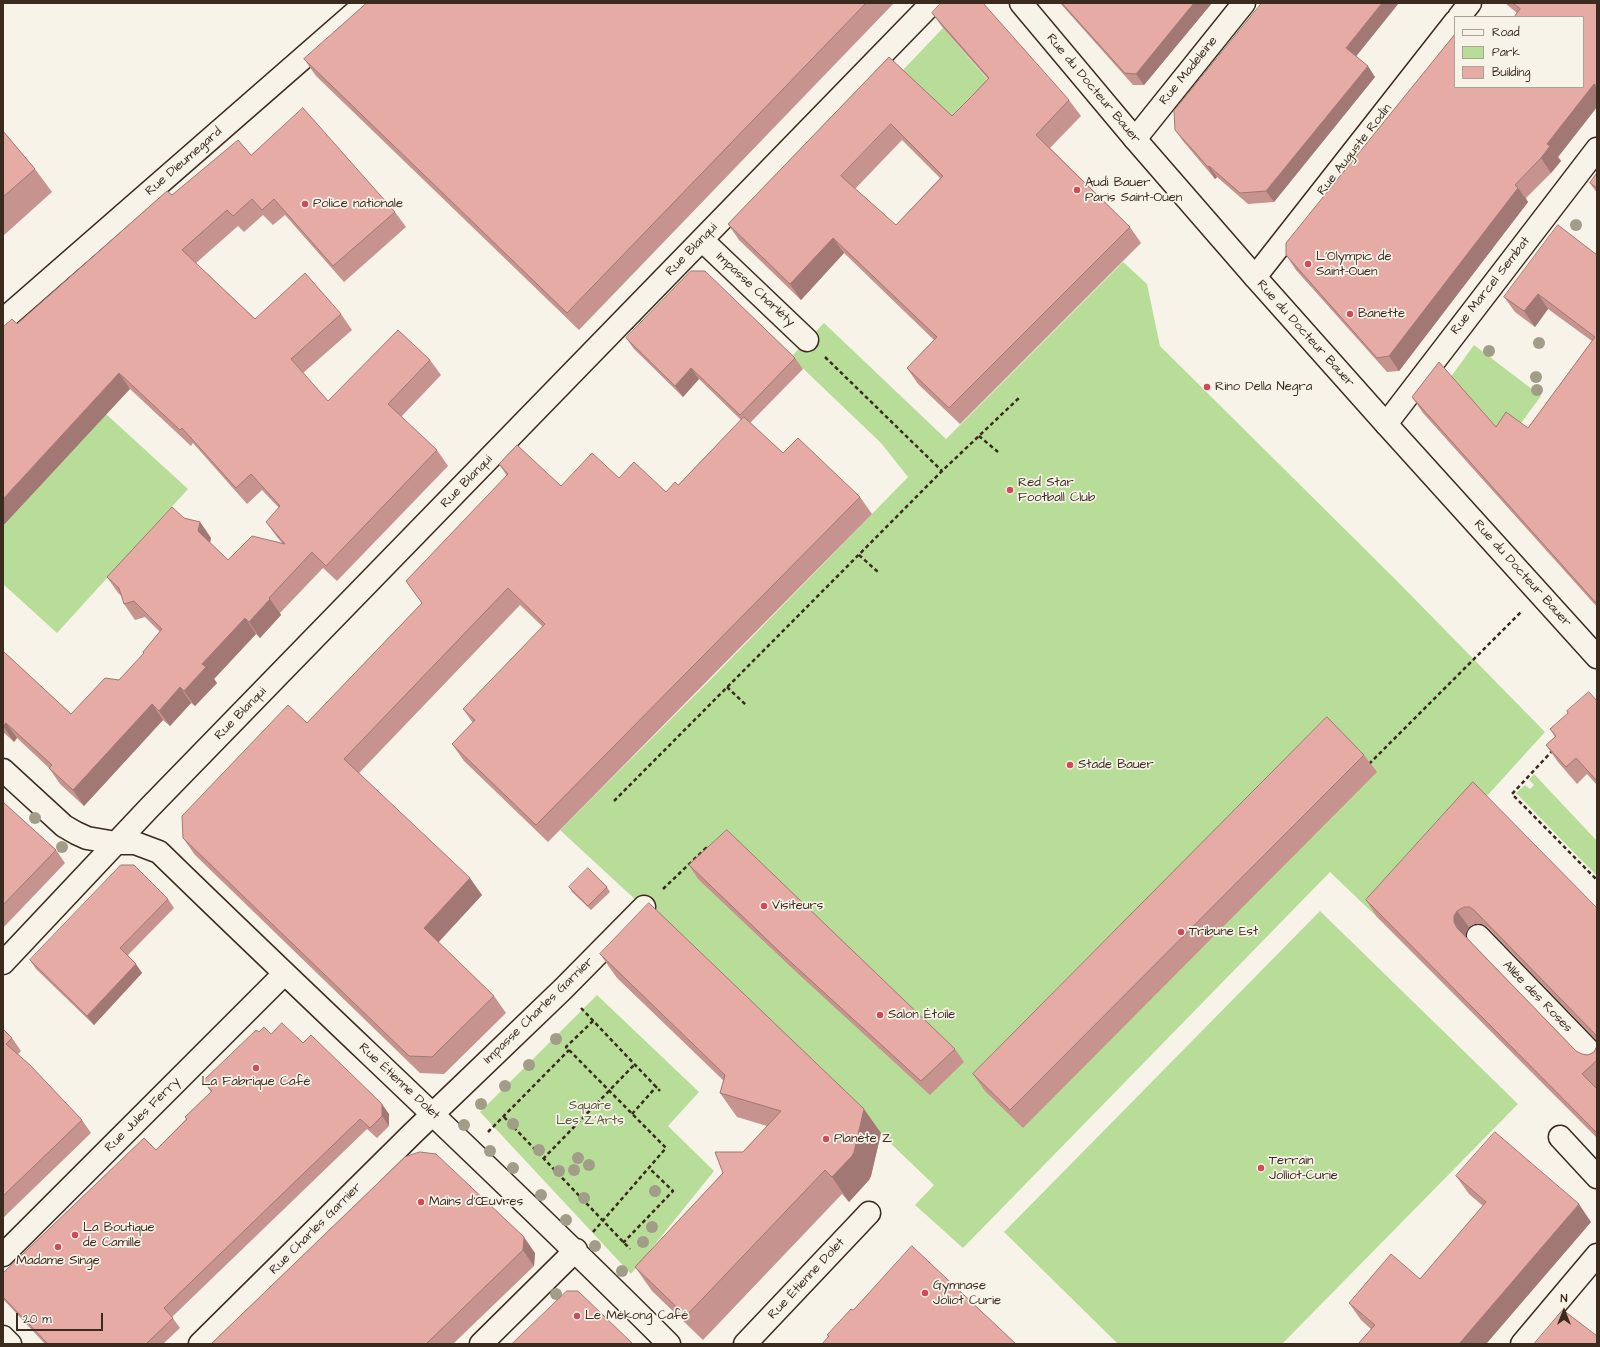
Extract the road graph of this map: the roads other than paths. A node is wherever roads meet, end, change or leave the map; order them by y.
1 (366, 3) edge
2 (932, 3) edge
3 (1021, 3) edge
4 (1244, 3) edge
5 (1470, 3) edge
6 (1460, 16) edge
7 (1454, 23) edge
8 (1135, 139) junction
9 (1597, 149) edge
10 (702, 240) junction
11 (1255, 277) junction
12 (3, 320) edge
13 (807, 340) road end
14 (1386, 424) junction
15 (1597, 657) edge
16 (3, 770) edge
17 (116, 842) junction
18 (644, 907) edge
19 (1478, 936) edge
20 (3, 963) edge
21 (284, 974) junction
22 (1597, 1059) edge
23 (433, 1114) junction
24 (1560, 1137) dead end
25 (1597, 1177) edge
26 (869, 1213) dead end
27 (576, 1250) junction
28 (3, 1255) edge
29 (1597, 1255) edge
30 (3, 1337) edge
31 (10, 1344) edge
32 (200, 1344) edge
33 (481, 1344) edge
34 (669, 1344) edge
35 (745, 1344) edge
36 (1522, 1344) edge

1 - 12 street, Rue Dieumegard
2 - 10 street, Rue Blanqui
3 - 8 street, Rue du Docteur Bauer
4 - 8 street, Rue Madeleine
5 - 6 street
7 - 11 street, Rue Auguste Rodin
8 - 11 street, Rue du Docteur Bauer
9 - 14 street, Rue Marcel Sembat
10 - 13 street, Impasse Charléty
10 - 17 street, Rue Blanqui
11 - 14 street, Rue du Docteur Bauer
14 - 15 street, Rue du Docteur Bauer
16 - 17 street, Rue Étienne Dolet
17 - 20 street, Rue Blanqui
17 - 21 street, Rue Étienne Dolet
18 - 23 street, Impasse Charles Garnier
19 - 22 street, Allée des Roses
21 - 23 street, Rue Étienne Dolet
21 - 28 street, Rue Jules Ferry
23 - 27 street, Rue Étienne Dolet
23 - 32 street, Rue Charles Garnier
24 - 25 street
26 - 35 street, Rue Étienne Dolet
27 - 33 street
27 - 34 street, Rue Étienne Dolet
29 - 36 street
30 - 31 street

